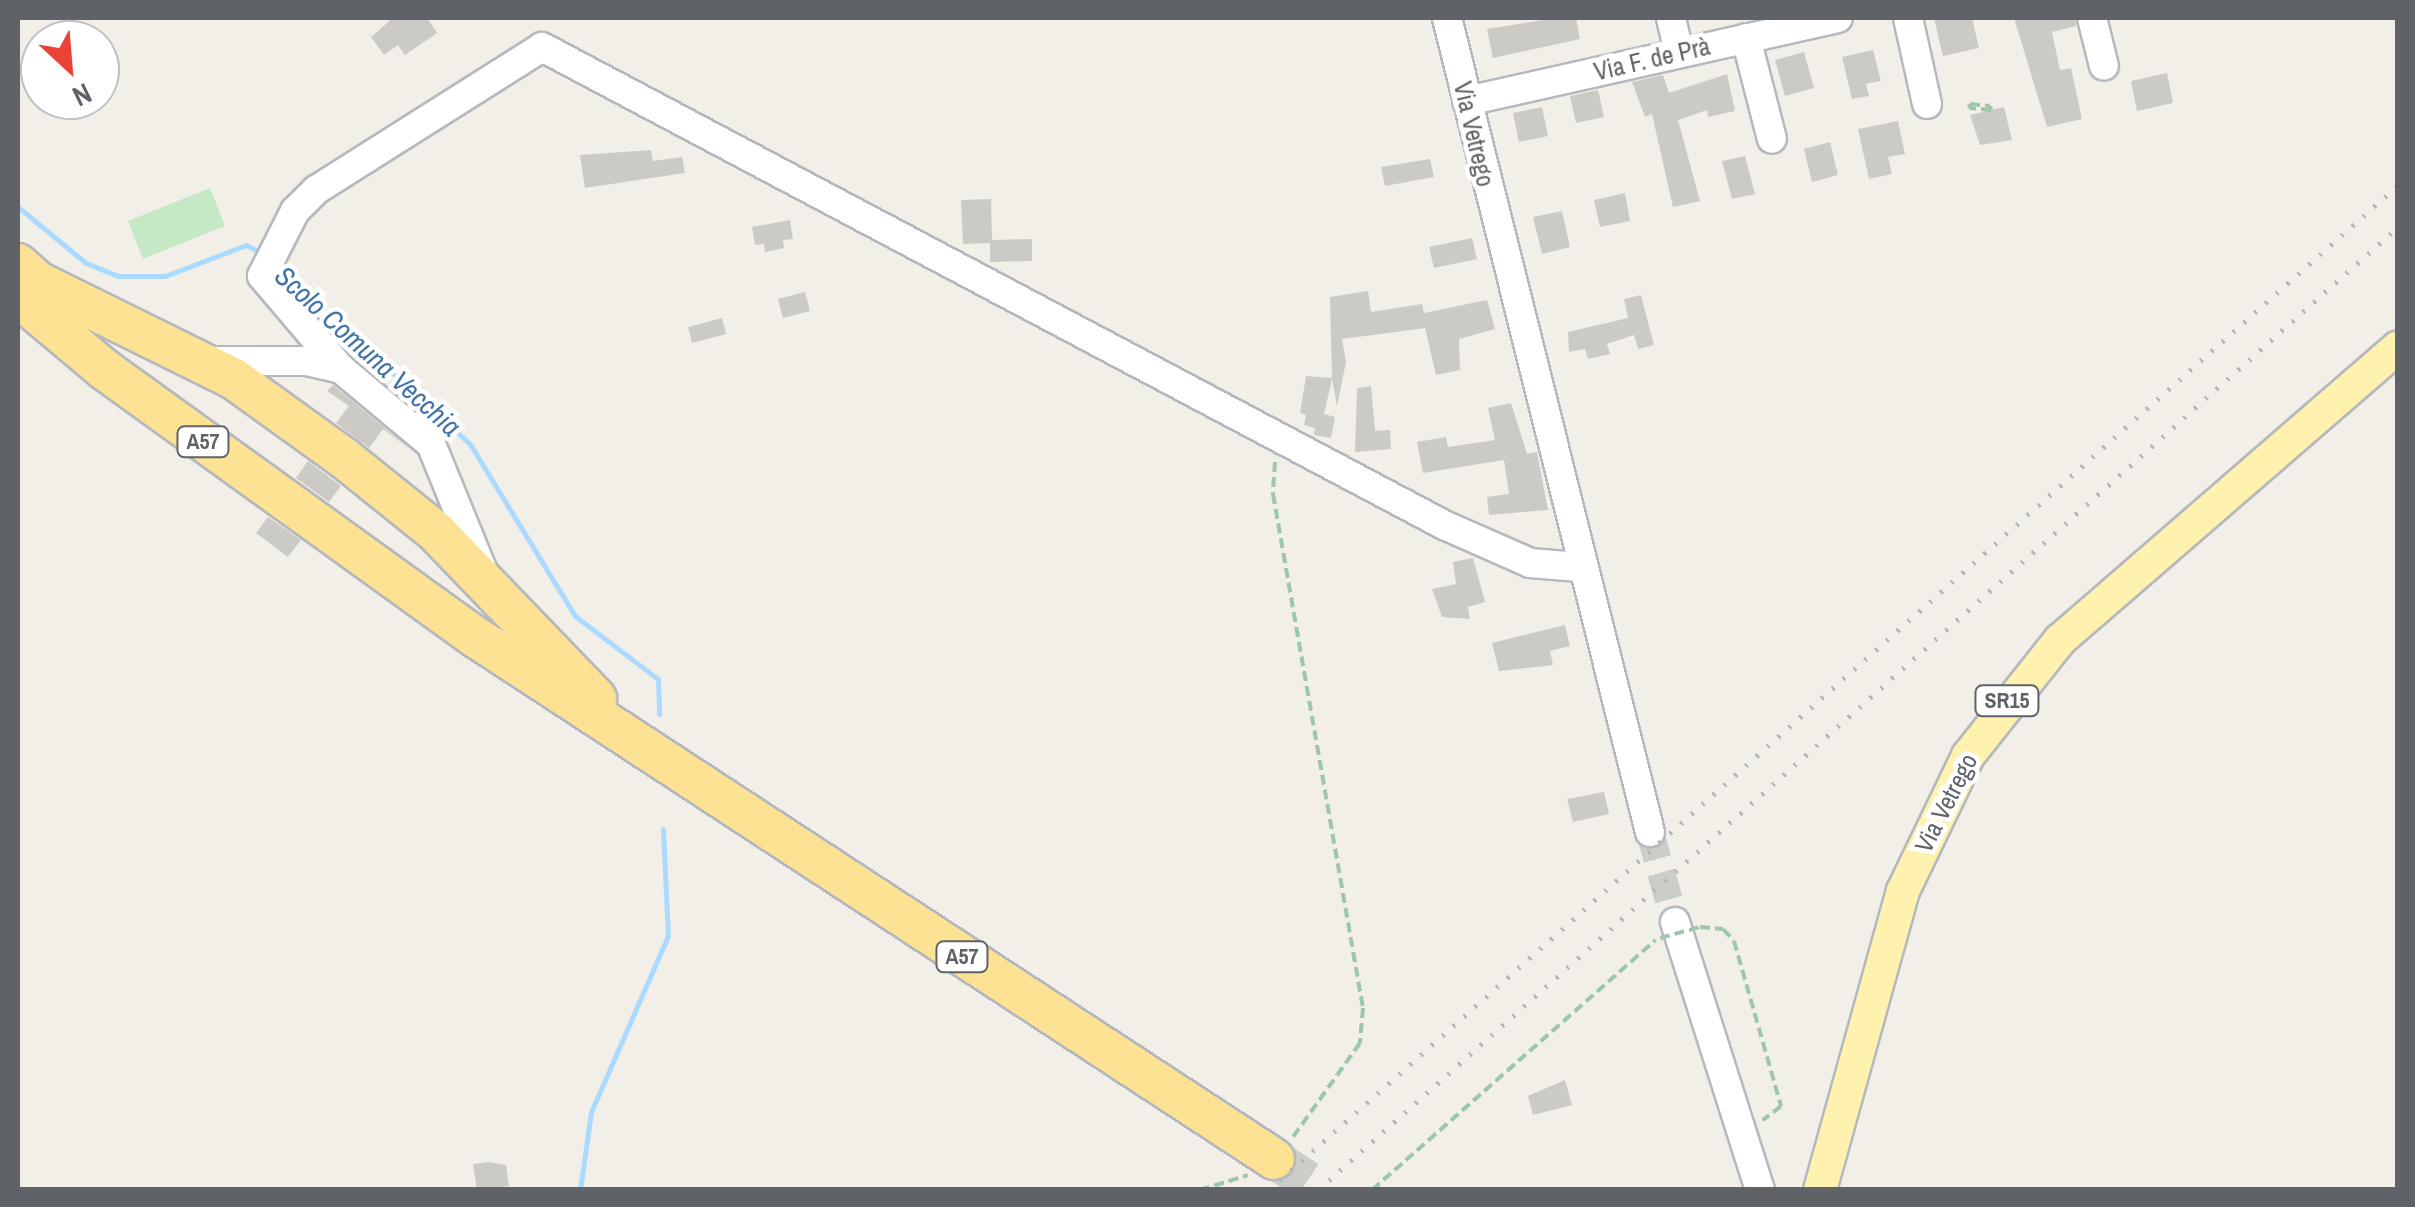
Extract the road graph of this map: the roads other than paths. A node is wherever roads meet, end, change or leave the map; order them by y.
1 (1447, 18) edge
2 (1671, 18) edge
3 (1838, 18) edge
4 (1908, 18) edge
5 (2092, 18) edge
6 (1746, 38) junction
7 (1679, 52) junction
8 (2104, 66) dead end
9 (1466, 101) junction
10 (1927, 104) dead end
11 (1772, 139) dead end
12 (18, 264) edge
13 (18, 297) edge
14 (2398, 347) edge
15 (202, 360) junction
16 (341, 369) junction
17 (1579, 567) junction
18 (488, 585) junction
19 (650, 756) junction
20 (1650, 832) tunnel mouth
21 (1678, 929) tunnel mouth
22 (1273, 1158) tunnel mouth
23 (1760, 1190) edge
24 (1820, 1190) edge

1 - 9 street, Via Vetrego
2 - 7 street
3 - 6 street, Via F. de Prà
4 - 10 street
5 - 8 street
6 - 7 street, Via F. de Prà
6 - 11 street
7 - 9 street, Via F. de Prà
9 - 17 street, Via Vetrego
12 - 15 highway, A57
13 - 19 highway, A57
14 - 24 main road, Via Vetrego / SR15
15 - 16 street
15 - 18 highway, A57
16 - 17 street
16 - 18 street
17 - 20 street, Via Vetrego
18 - 19 highway, A57
19 - 22 highway, A57
21 - 23 street

